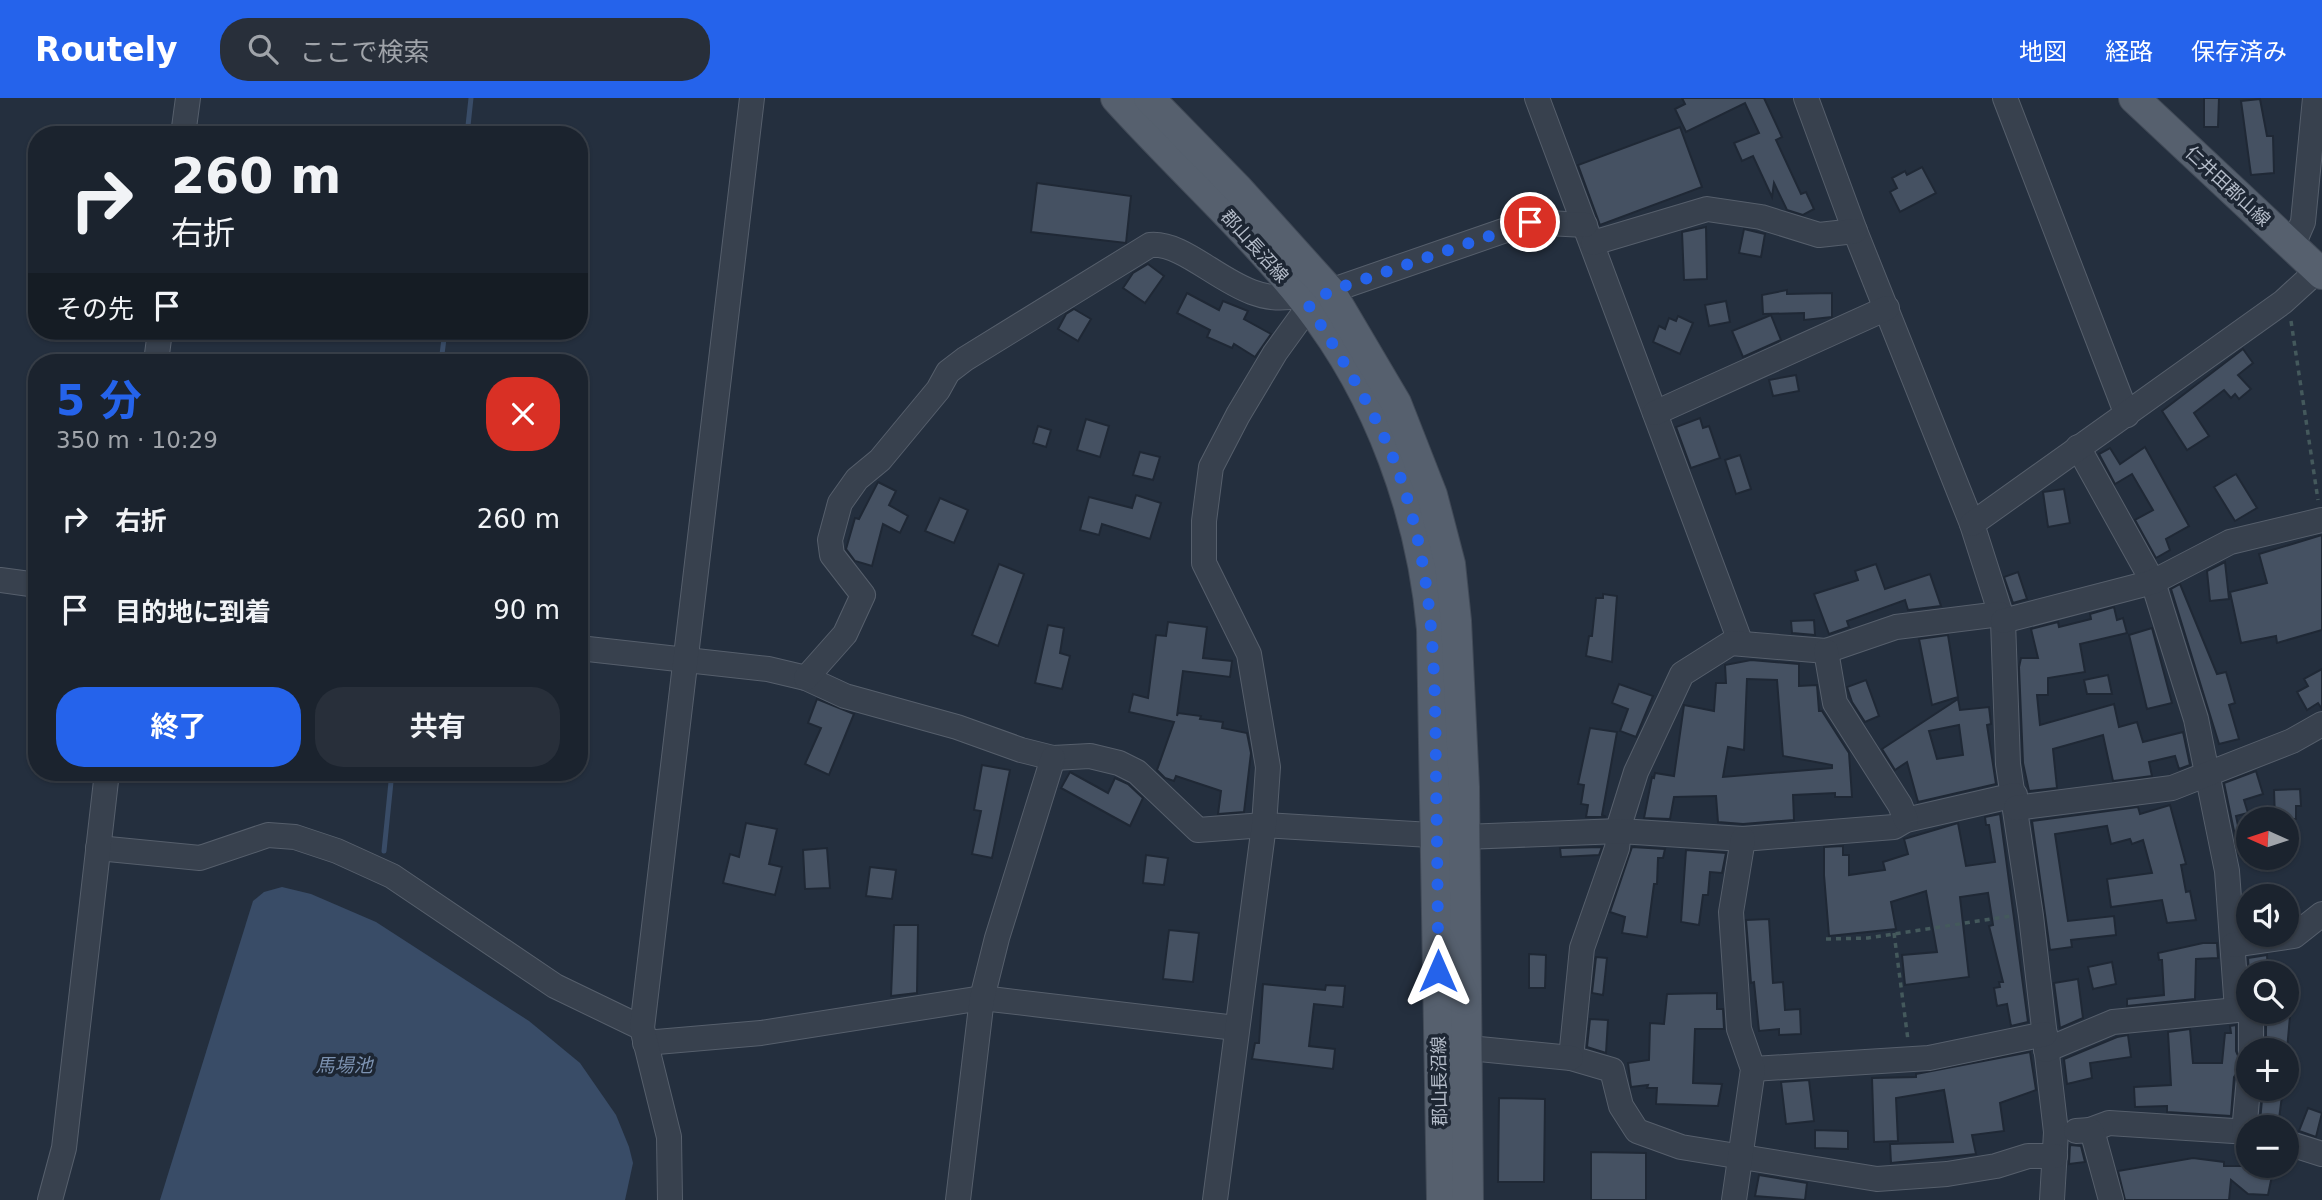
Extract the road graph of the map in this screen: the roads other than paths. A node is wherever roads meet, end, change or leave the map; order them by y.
1 (188, 98) edge
2 (752, 98) edge
3 (1116, 98) edge
4 (1150, 98) edge
5 (1537, 98) edge
6 (1806, 98) edge
7 (2005, 98) edge
8 (2134, 98) edge
9 (2315, 98) edge
10 (184, 126) edge
11 (1855, 232) junction
12 (1589, 234) junction
13 (2293, 244) junction
14 (2320, 272) edge
15 (1313, 297) junction
16 (1887, 309) junction
17 (1655, 413) junction
18 (2127, 415) junction
19 (2078, 447) junction
20 (2321, 520) edge
21 (1972, 524) junction
22 (0, 580) edge
23 (2153, 582) junction
24 (28, 584) edge
25 (2001, 617) junction
26 (1740, 641) junction
27 (588, 649) edge
28 (1826, 651) junction
29 (683, 661) junction
30 (806, 678) junction
31 (2322, 724) edge
32 (1052, 758) junction
33 (2207, 773) junction
34 (106, 781) edge
35 (2016, 802) junction
36 (1906, 820) junction
37 (1264, 825) junction
38 (1620, 831) junction
39 (1451, 836) junction
40 (1743, 839) junction
41 (98, 848) junction
42 (2322, 914) edge
43 (2233, 945) junction
44 (2236, 961) edge
45 (982, 998) junction
46 (2236, 1012) edge
47 (1237, 1028) junction
48 (643, 1035) junction
49 (2045, 1042) junction
50 (1452, 1046) junction
51 (1571, 1058) junction
52 (1753, 1069) junction
53 (2090, 1130) junction
54 (2236, 1131) edge
55 (2055, 1144) junction
56 (2299, 1147) edge
57 (2322, 1154) edge
58 (1741, 1158) junction
59 (50, 1200) edge
60 (670, 1200) edge
61 (958, 1200) edge
62 (1216, 1200) edge
63 (1442, 1200) edge
64 (1468, 1200) edge
65 (1734, 1200) edge
66 (2052, 1200) edge
67 (2110, 1200) edge

1 - 10 street
2 - 29 street
3 - 15 main road, 郡山長沼線
4 - 15 main road, 郡山長沼線
5 - 12 street
6 - 11 street
7 - 18 street
8 - 13 main road, 仁井田郡山線
9 - 13 street
11 - 12 street
11 - 16 street
12 - 15 street
12 - 17 street
13 - 14 main road, 仁井田郡山線
14 - 18 street
15 - 30 street
15 - 37 street
15 - 39 main road, 郡山長沼線
16 - 17 street
16 - 21 street
17 - 26 street
18 - 19 street
19 - 21 street
19 - 23 street
20 - 23 street
21 - 25 street
22 - 24 street
23 - 25 street
23 - 33 street
25 - 28 street
25 - 35 street
26 - 28 street
26 - 38 street
27 - 29 street
28 - 36 street
29 - 30 street
29 - 48 street
30 - 32 street
31 - 33 street
32 - 37 street
32 - 45 street
33 - 35 street
33 - 43 street
34 - 41 street
35 - 36 street
35 - 49 street
36 - 40 street
37 - 39 street
37 - 47 street
38 - 39 street
38 - 40 street
38 - 51 street
39 - 50 main road, 郡山長沼線
40 - 52 street
41 - 48 street
41 - 59 street
42 - 43 street
43 - 44 street
45 - 47 street
45 - 48 street
45 - 61 street
46 - 49 street
47 - 62 street
48 - 60 street
49 - 52 street
49 - 55 street
50 - 51 street
50 - 63 main road, 郡山長沼線
50 - 64 main road, 郡山長沼線
51 - 58 street
52 - 58 street
53 - 54 street
53 - 55 street
53 - 67 street
55 - 58 street
55 - 66 street
56 - 57 street
58 - 65 street

